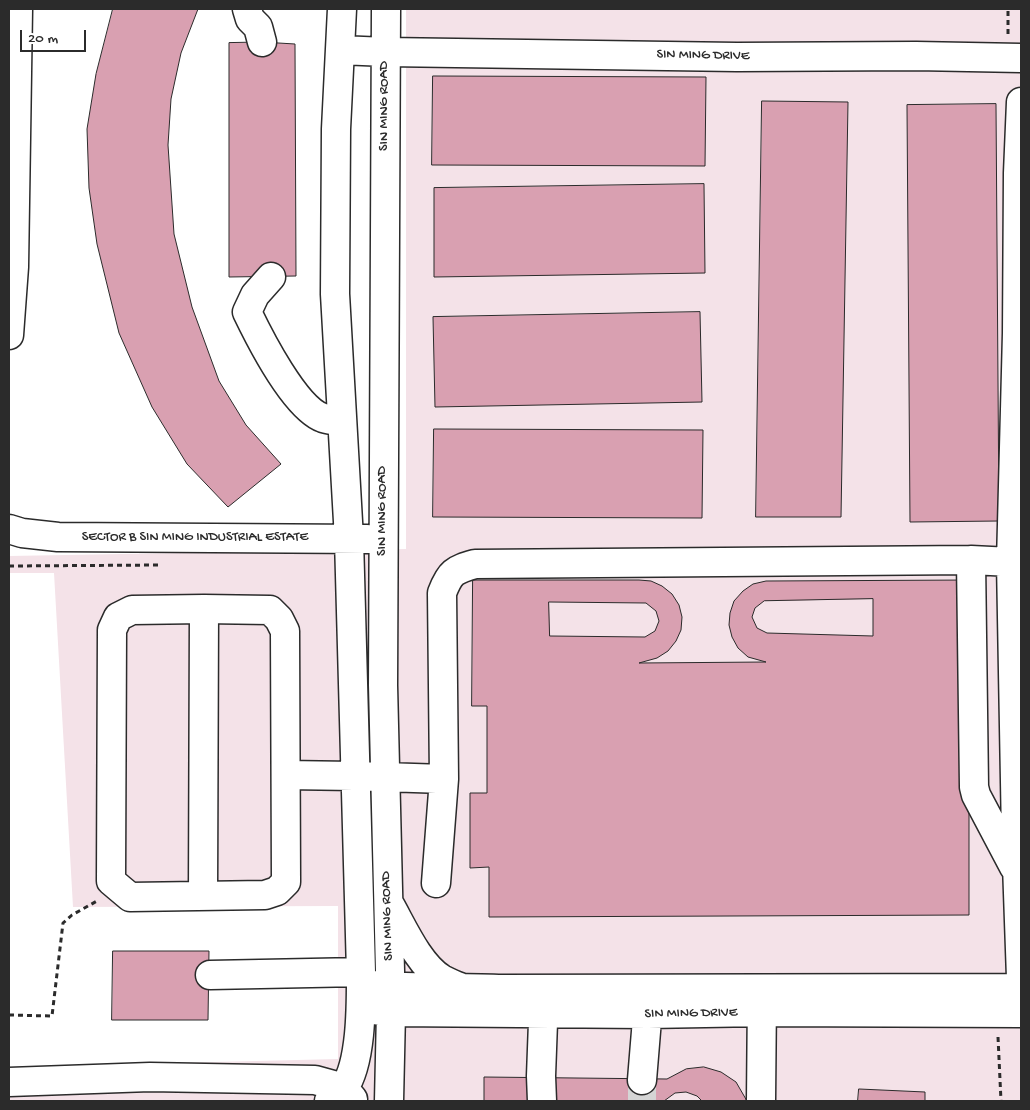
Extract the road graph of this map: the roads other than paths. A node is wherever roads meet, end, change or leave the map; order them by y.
1 (18, 9) edge
2 (246, 9) edge
3 (342, 9) edge
4 (386, 9) edge
5 (262, 42) dead end
6 (340, 50) junction
7 (386, 52) junction
8 (1021, 58) edge
9 (1021, 102) edge
10 (1020, 173) edge
11 (12, 267) edge
12 (271, 277) dead end
13 (1019, 333) edge
14 (9, 336) edge
15 (342, 422) junction
16 (1017, 500) edge
17 (9, 529) edge
18 (349, 539) junction
19 (383, 539) junction
20 (972, 560) junction
21 (1011, 562) junction
22 (204, 609) junction
23 (286, 775) junction
24 (354, 776) junction
25 (385, 777) junction
26 (444, 779) junction
27 (1018, 788) edge
28 (1018, 836) edge
29 (1017, 873) junction
30 (436, 883) dead end
31 (203, 896) junction
32 (388, 900) junction
33 (210, 976) dead end
34 (1021, 978) edge
35 (460, 987) junction
36 (361, 988) junction
37 (1021, 988) edge
38 (391, 1000) junction
39 (762, 1000) junction
40 (544, 1001) junction
41 (648, 1002) junction
42 (1021, 1013) edge
43 (642, 1080) tunnel mouth
44 (9, 1082) edge
45 (343, 1097) edge
46 (389, 1101) edge
47 (542, 1101) edge
48 (761, 1101) edge

1 - 11 street
2 - 5 street
3 - 6 street, SIN MING ROAD
4 - 7 street, SIN MING ROAD
6 - 7 street, SIN MING DRIVE
6 - 15 street, SIN MING ROAD
7 - 8 street, SIN MING DRIVE
7 - 19 street, SIN MING ROAD
9 - 10 street
10 - 13 street
11 - 14 street
12 - 15 street
13 - 16 street
15 - 18 street, SIN MING ROAD
16 - 21 street
17 - 18 street, SECTOR B SIN MING INDUSTRIAL ESTATE
18 - 19 street, SECTOR B SIN MING INDUSTRIAL ESTATE
18 - 24 street, SIN MING ROAD
19 - 25 street, SIN MING ROAD
20 - 21 street
20 - 26 street
20 - 29 street
21 - 27 street
22 - 23 street
22 - 31 street
22 - 31 street
23 - 24 street
23 - 31 street
24 - 25 street
24 - 36 street, SIN MING ROAD
25 - 26 street
25 - 32 street, SIN MING ROAD
26 - 30 street
27 - 28 street
28 - 29 street
29 - 34 street
32 - 35 street
32 - 38 street, SIN MING ROAD
33 - 36 street, SIN MING DRIVE
35 - 38 street, SIN MING DRIVE
35 - 40 street, SIN MING DRIVE
36 - 38 street, SIN MING DRIVE
36 - 45 street, SIN MING ROAD
37 - 39 street, SIN MING DRIVE
38 - 40 street, SIN MING DRIVE
38 - 46 street, SIN MING ROAD
39 - 41 street, SIN MING DRIVE
39 - 42 street, SIN MING DRIVE
39 - 48 street
40 - 41 street, SIN MING DRIVE
40 - 47 street
41 - 43 street
44 - 45 street

